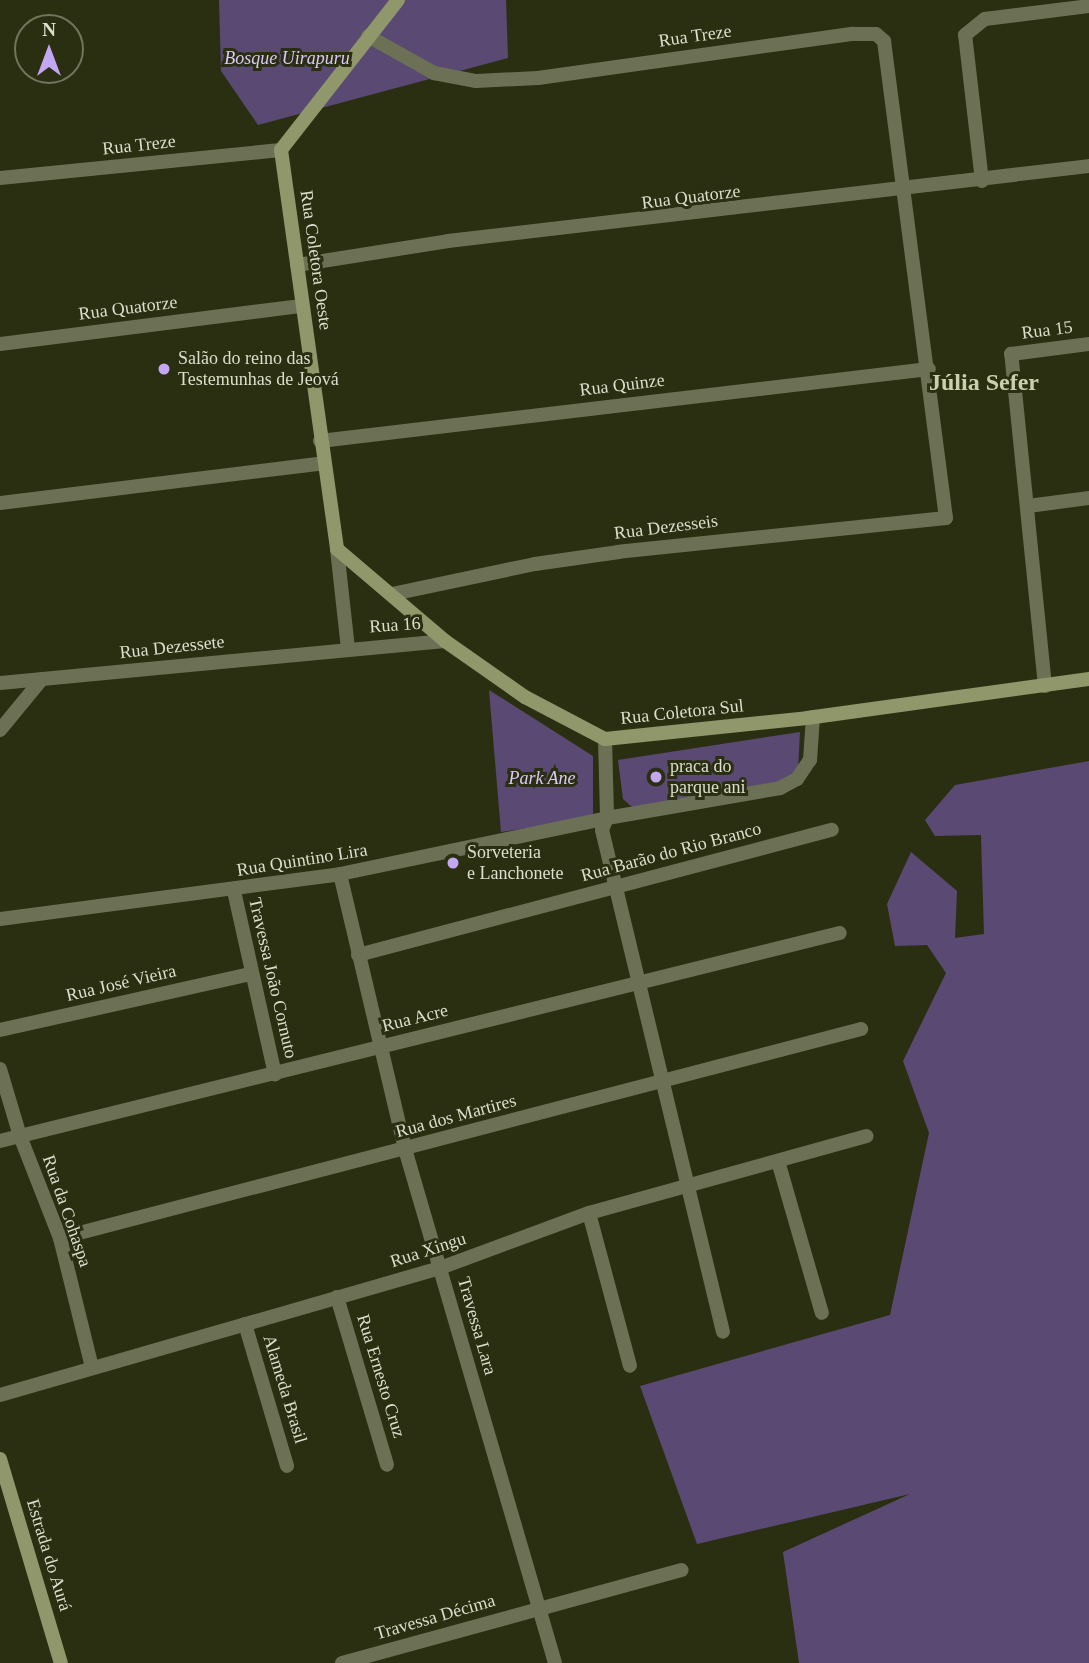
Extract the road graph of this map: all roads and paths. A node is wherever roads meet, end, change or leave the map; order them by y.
1 (398, 0) edge
2 (1089, 6) edge
3 (368, 36) junction
4 (281, 150) junction
5 (1089, 166) edge
6 (0, 178) edge
7 (982, 181) junction
8 (903, 191) junction
9 (297, 265) junction
10 (303, 306) junction
11 (0, 344) edge
12 (1089, 344) edge
13 (929, 369) junction
14 (320, 441) junction
15 (324, 463) junction
16 (1089, 498) edge
17 (0, 503) edge
18 (1028, 506) junction
19 (337, 549) junction
20 (393, 594) junction
21 (445, 641) junction
22 (348, 648) junction
23 (43, 679) junction
24 (1089, 679) edge
25 (0, 684) edge
26 (1045, 685) junction
27 (813, 717) junction
28 (0, 730) edge
29 (605, 739) junction
30 (607, 818) junction
31 (832, 830) dead end
32 (340, 874) junction
33 (617, 886) junction
34 (234, 891) junction
35 (0, 919) edge
36 (840, 933) dead end
37 (358, 955) junction
38 (251, 974) junction
39 (640, 983) junction
40 (861, 1029) dead end
41 (0, 1030) edge
42 (381, 1046) junction
43 (0, 1069) edge
44 (275, 1074) junction
45 (663, 1082) junction
46 (20, 1136) junction
47 (867, 1136) dead end
48 (0, 1142) edge
49 (405, 1149) junction
50 (778, 1161) junction
51 (685, 1185) junction
52 (589, 1213) junction
53 (60, 1238) junction
54 (440, 1268) junction
55 (337, 1297) junction
56 (822, 1313) dead end
57 (245, 1324) junction
58 (723, 1332) dead end
59 (630, 1366) dead end
60 (92, 1367) junction
61 (0, 1395) edge
62 (0, 1459) edge
63 (387, 1465) dead end
64 (287, 1466) dead end
65 (681, 1570) dead end
66 (539, 1607) junction
67 (61, 1663) edge
68 (342, 1663) edge
69 (555, 1663) edge

1 - 3 street
2 - 7 street
3 - 4 street
3 - 8 street, Rua Treze
4 - 6 street, Rua Treze
4 - 9 street, Rua Coletora Oeste
5 - 7 street, Rua Quatorze
7 - 8 street, Rua Quatorze
8 - 9 street, Rua Quatorze
8 - 13 street
9 - 10 street, Rua Coletora Oeste
10 - 11 street, Rua Quatorze
10 - 14 street, Rua Coletora Oeste
12 - 18 street, Rua 15
13 - 14 street, Rua Quinze
13 - 20 street, Rua Dezesseis
14 - 15 street, Rua Coletora Oeste
15 - 17 street
15 - 19 street, Rua Coletora Oeste
16 - 18 street
18 - 26 street
19 - 20 street, Rua Coletora Sul
19 - 22 street, Rua Coletora Oeste
20 - 21 street, Rua Coletora Sul
21 - 22 street, Rua 16
21 - 29 street, Rua Coletora Sul
22 - 23 street, Rua Dezessete
23 - 25 street, Rua Dezessete
23 - 28 street
24 - 26 street, Rua Coletora Sul
26 - 27 street, Rua Coletora Sul
27 - 29 street, Rua Coletora Sul
27 - 30 street, Rua Quintino Lira
29 - 30 street
30 - 32 street, Rua Quintino Lira
30 - 33 street
31 - 33 street, Rua Barão do Rio Branco
32 - 34 street, Rua Quintino Lira
32 - 37 street, Travessa Lara
33 - 37 street, Rua Barão do Rio Branco
33 - 39 street
34 - 35 street, Rua Quintino Lira
34 - 38 street, Travessa João Cornuto
36 - 39 street, Rua Acre
37 - 42 street, Travessa Lara
38 - 41 street, Rua José Vieira
38 - 44 street, Travessa João Cornuto
39 - 42 street, Rua Acre
39 - 45 street
40 - 45 street, Rua dos Martires
42 - 44 street, Rua Acre
42 - 49 street, Travessa Lara
43 - 46 street, Rua da Cohaspa
44 - 46 street, Rua Acre
45 - 49 street, Rua dos Martires
45 - 51 street
46 - 48 street, Rua Acre
46 - 53 street, Rua da Cohaspa
47 - 50 street, Rua Xingu
49 - 53 street, Rua dos Martires
49 - 54 street, Travessa Lara
50 - 51 street, Rua Xingu
50 - 56 street
51 - 52 street, Rua Xingu
51 - 58 street
52 - 54 street, Rua Xingu
52 - 59 street
53 - 60 street, Rua da Cohaspa
54 - 55 street, Rua Xingu
54 - 66 street, Travessa Lara
55 - 57 street, Rua Xingu
55 - 63 street, Rua Ernesto Cruz
57 - 60 street, Rua Xingu
57 - 64 street, Alameda Brasil
60 - 61 street, Rua Xingu
62 - 67 street, Estrada do Aurá
65 - 66 street, Travessa Décima
66 - 68 street, Travessa Décima
66 - 69 street, Travessa Lara

